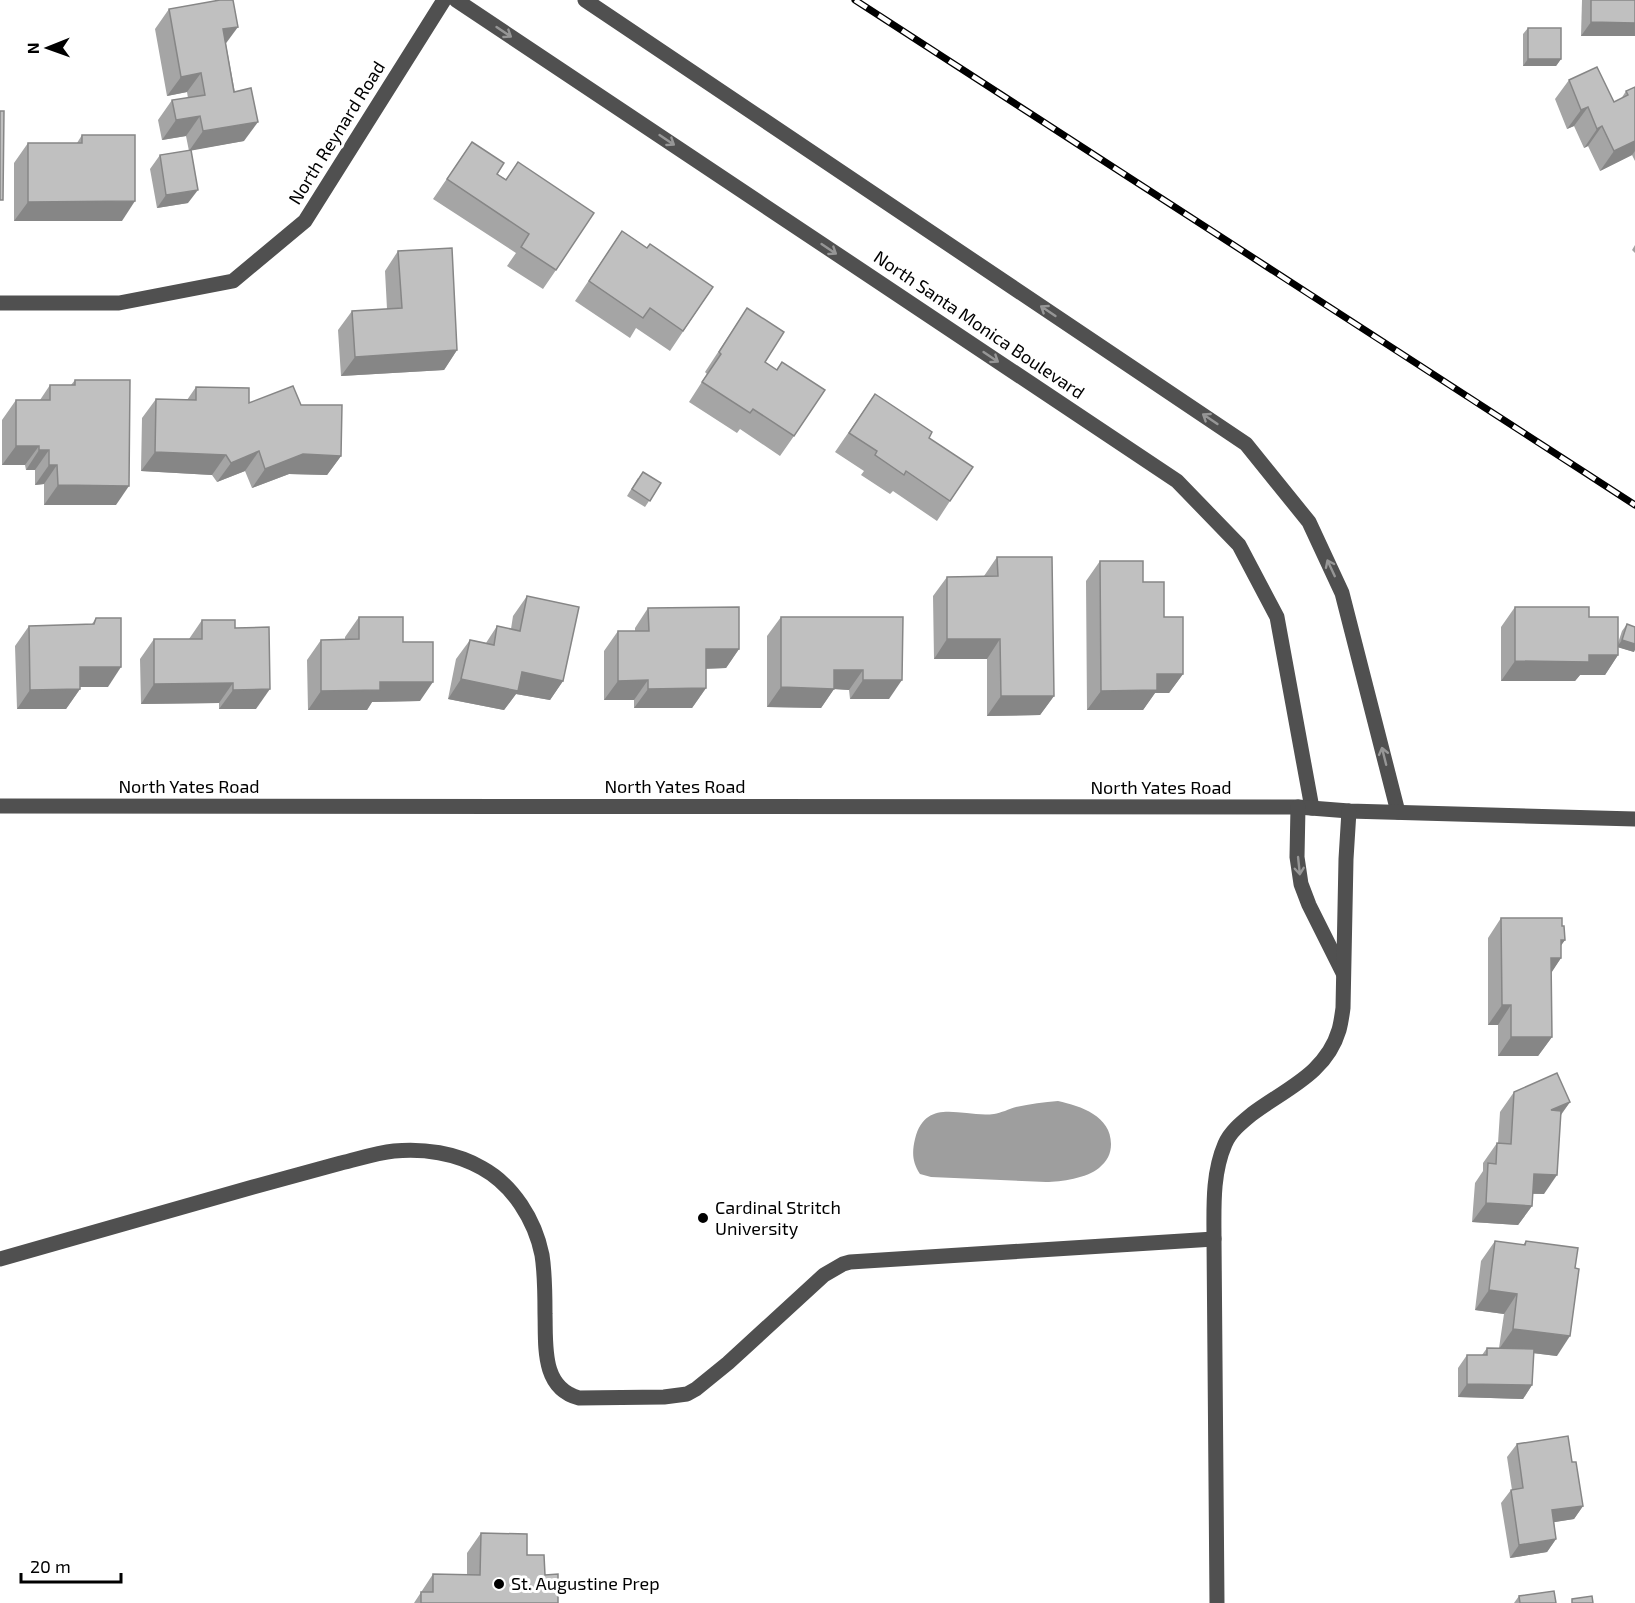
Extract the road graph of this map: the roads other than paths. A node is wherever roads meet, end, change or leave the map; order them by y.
1 (444, 0) edge
2 (456, 0) edge
3 (585, 0) edge
4 (0, 303) edge
5 (0, 806) edge
6 (1305, 808) junction
7 (1349, 812) junction
8 (1398, 812) junction
9 (1635, 819) edge
10 (1343, 973) junction
11 (1214, 1239) junction
12 (0, 1259) edge
13 (1217, 1603) edge

1 - 4 street, North Reynard Road
2 -> 6 street, North Santa Monica Boulevard
8 -> 3 street
5 - 6 street, North Yates Road
6 - 7 street, North Yates Road
6 -> 10 street, North Santa Monica Boulevard
7 - 8 street
7 - 10 street
8 - 9 street
10 - 11 street
11 - 12 street
11 - 13 street

